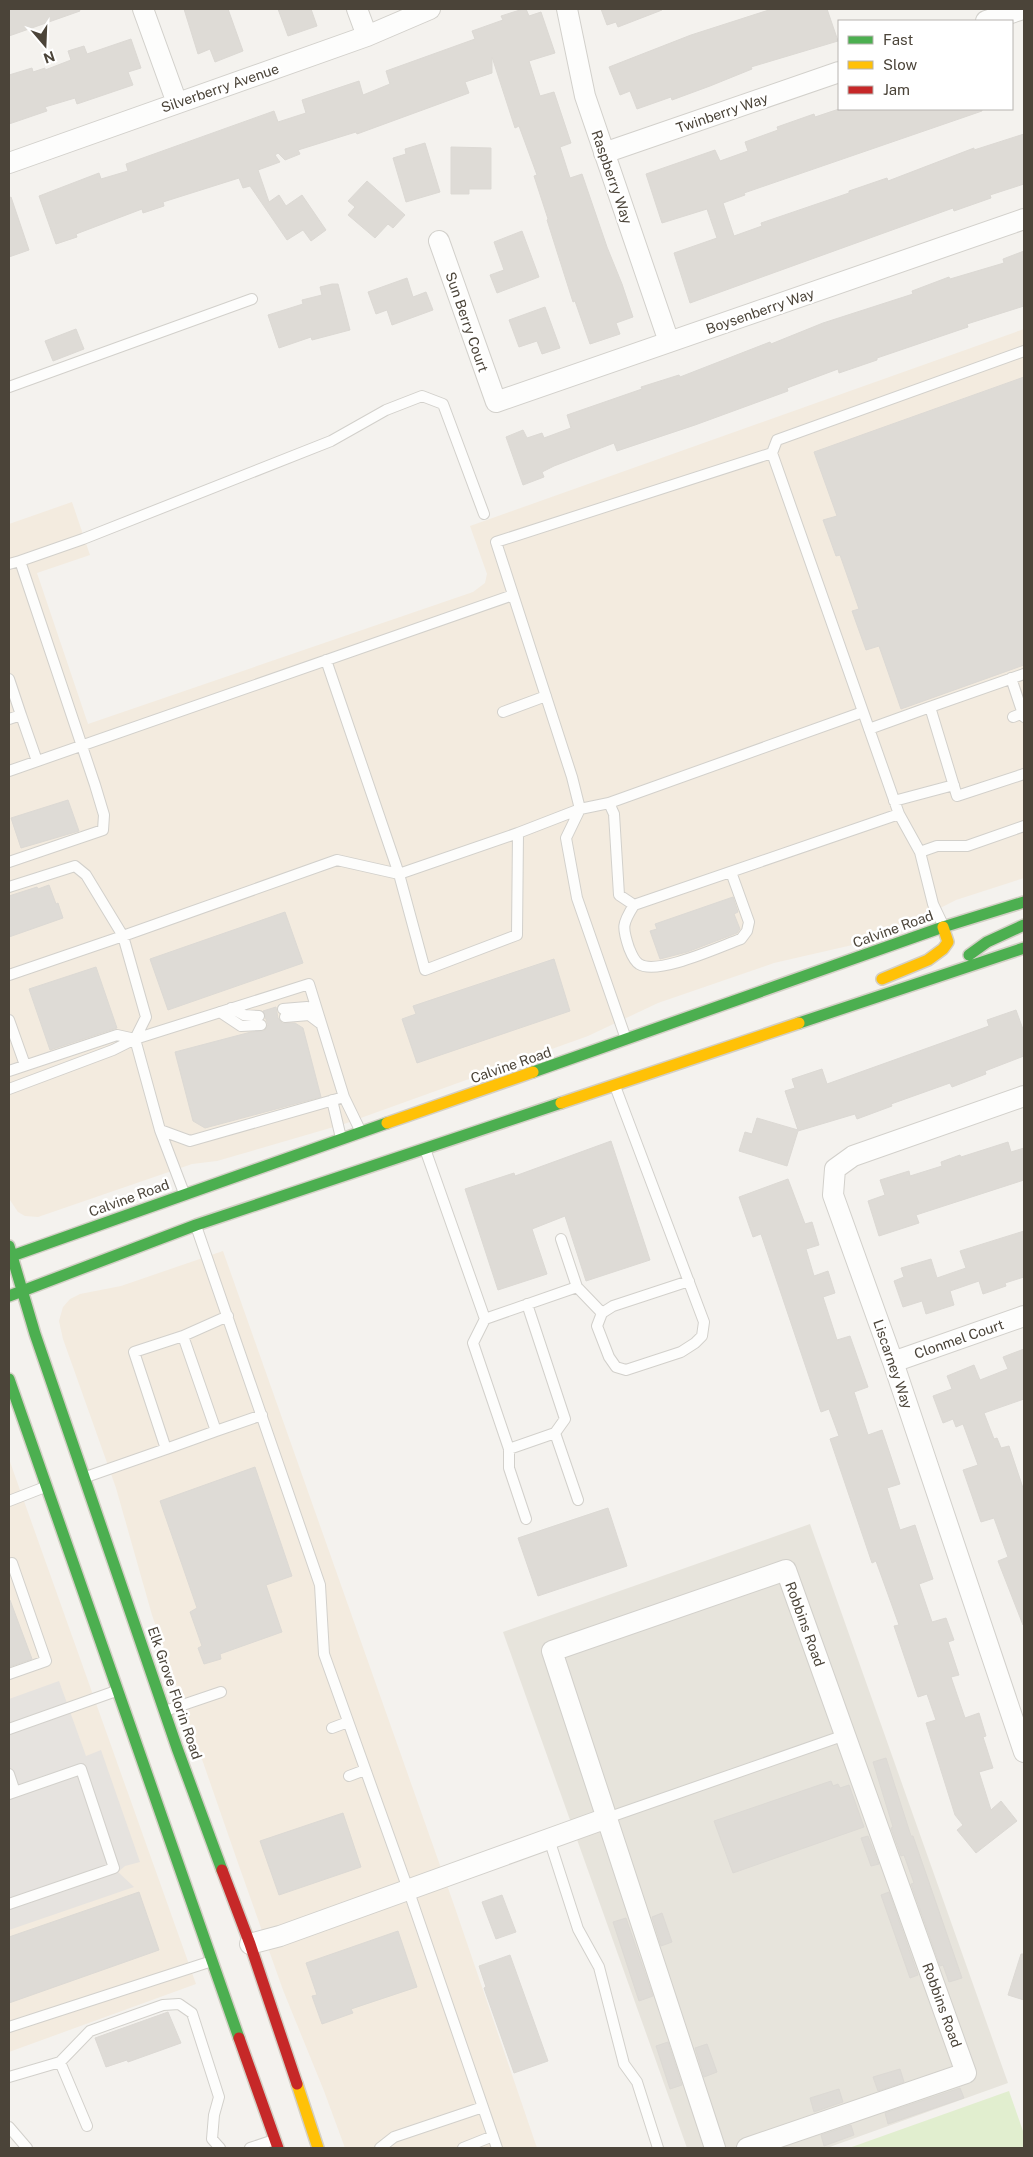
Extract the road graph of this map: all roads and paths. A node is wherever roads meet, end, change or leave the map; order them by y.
1 (143, 9) edge
2 (357, 9) edge
3 (430, 9) edge
4 (567, 9) edge
5 (1023, 9) edge
6 (989, 20) edge
7 (367, 36) junction
8 (838, 72) edge
9 (177, 103) junction
10 (604, 153) junction
11 (9, 164) edge
12 (1024, 219) edge
13 (439, 241) dead end
14 (252, 300) dead end
15 (669, 342) junction
16 (1024, 351) edge
17 (9, 387) edge
18 (496, 402) joint
19 (772, 453) junction
20 (484, 514) dead end
21 (20, 561) junction
22 (9, 564) edge
23 (514, 595) junction
24 (326, 660) junction
25 (1024, 674) edge
26 (1011, 678) junction
27 (9, 679) edge
28 (1020, 692) edge
29 (546, 696) junction
30 (930, 706) junction
31 (504, 712) dead end
32 (863, 712) junction
33 (21, 715) junction
34 (1020, 716) edge
35 (9, 719) edge
36 (869, 729) junction
37 (951, 736) dead end
38 (940, 740) junction
39 (82, 744) junction
40 (36, 760) junction
41 (959, 765) dead end
42 (948, 768) junction
43 (9, 771) edge
44 (1024, 774) edge
45 (954, 785) junction
46 (894, 801) junction
47 (609, 804) junction
48 (580, 809) junction
49 (899, 814) junction
50 (1024, 826) edge
51 (518, 833) junction
52 (920, 852) junction
53 (9, 862) edge
54 (731, 872) junction
55 (399, 874) junction
56 (9, 887) edge
57 (1024, 902) edge
58 (634, 906) junction
59 (1024, 925) edge
60 (943, 927) junction
61 (123, 936) junction
62 (1024, 948) edge
63 (966, 968) junction
64 (9, 975) edge
65 (231, 1008) junction
66 (838, 1010) junction
67 (317, 1011) junction
68 (220, 1012) junction
69 (9, 1020) edge
70 (321, 1024) junction
71 (135, 1039) junction
72 (627, 1040) junction
73 (624, 1054) dead end
74 (25, 1066) junction
75 (9, 1071) edge
76 (614, 1085) junction
77 (9, 1089) edge
78 (1024, 1096) edge
79 (344, 1097) junction
80 (332, 1100) junction
81 (534, 1101) dead end
82 (512, 1119) junction
83 (160, 1130) junction
84 (362, 1134) junction
85 (342, 1140) junction
86 (425, 1148) junction
87 (184, 1194) junction
88 (196, 1225) junction
89 (561, 1239) dead end
90 (10, 1253) edge
91 (689, 1281) junction
92 (577, 1287) junction
93 (22, 1292) junction
94 (9, 1296) edge
95 (527, 1304) junction
96 (602, 1313) junction
97 (228, 1316) junction
98 (1024, 1316) edge
99 (485, 1318) junction
100 (183, 1336) junction
101 (893, 1362) junction
102 (9, 1379) edge
103 (262, 1415) junction
104 (216, 1431) junction
105 (555, 1433) junction
106 (509, 1448) junction
107 (166, 1449) junction
108 (85, 1477) junction
109 (45, 1487) junction
110 (578, 1500) dead end
111 (9, 1501) edge
112 (526, 1519) dead end
113 (9, 1564) edge
114 (9, 1674) edge
115 (117, 1691) junction
116 (221, 1692) dead end
117 (132, 1696) dead end
118 (165, 1711) junction
119 (348, 1722) junction
120 (332, 1728) dead end
121 (9, 1729) edge
122 (845, 1735) junction
123 (162, 1737) dead end
124 (176, 1748) junction
125 (1024, 1752) edge
126 (366, 1770) junction
127 (9, 1774) edge
128 (348, 1776) dead end
129 (12, 1793) edge
130 (607, 1818) junction
131 (550, 1838) junction
132 (408, 1889) junction
133 (9, 1904) edge
134 (250, 1944) junction
135 (213, 1960) junction
136 (9, 2027) edge
137 (60, 2062) junction
138 (9, 2077) edge
139 (483, 2107) junction
140 (87, 2126) dead end
141 (9, 2128) edge
142 (493, 2136) junction
143 (276, 2144) edge
144 (27, 2148) edge
145 (220, 2148) edge
146 (250, 2148) edge
147 (318, 2148) edge
148 (380, 2148) edge
149 (463, 2148) edge
150 (497, 2148) edge
151 (658, 2148) edge
152 (715, 2148) edge
153 (747, 2148) edge

1 - 9 street
2 - 7 street
3 - 7 street, Silverberry Avenue
4 - 10 street, Raspberry Way
5 - 6 street
7 - 9 street, Silverberry Avenue
8 - 10 street, Twinberry Way
9 - 11 street, Silverberry Avenue
10 - 15 street, Raspberry Way
12 - 15 street, Boysenberry Way
13 - 18 street, Sun Berry Court
14 - 17 lane
15 - 18 street, Boysenberry Way
16 - 19 lane
19 - 23 lane
19 - 32 lane
20 - 21 lane
21 - 22 lane
21 - 39 lane
23 - 24 lane
23 - 29 lane
24 - 39 lane
24 - 55 lane
25 - 26 lane
26 - 28 lane
26 - 30 lane
27 - 33 lane
28 - 34 lane
29 - 31 lane
29 - 48 lane
30 - 36 lane
30 - 38 lane
32 - 36 lane
32 - 47 lane
33 - 35 lane
33 - 40 lane
36 - 46 lane
37 - 38 lane
38 - 42 lane
39 - 40 lane
39 - 53 lane
40 - 43 lane
41 - 42 lane
42 - 45 lane
44 - 45 lane
45 - 46 lane
46 - 49 lane
47 - 48 lane
47 - 58 lane
48 - 51 lane
48 - 72 lane
49 - 52 lane
49 - 54 lane
50 - 52 lane
51 - 55 lane
51 - 55 lane
52 - 60 lane
54 - 58 lane
54 - 58 lane
55 - 61 lane
56 - 61 lane
57 - 60 main road, Calvine Road
59 - 63 main road
60 - 66 main road
60 - 72 main road, Calvine Road
61 - 64 lane
61 - 71 lane
62 - 63 main road
63 - 66 main road
65 - 67 lane
65 - 68 lane
65 - 68 lane
66 - 76 main road
67 - 70 lane
67 - 70 lane
68 - 71 lane
69 - 74 lane
70 - 79 lane
71 - 74 lane
71 - 77 lane
71 - 83 lane
72 - 73 main road
72 - 84 main road, Calvine Road
74 - 75 lane
76 - 82 main road
76 - 91 lane
78 - 101 street, Liscarney Way
79 - 80 lane
79 - 84 lane
80 - 83 lane
80 - 85 lane
81 - 82 main road
82 - 86 main road
83 - 87 lane
84 - 85 main road, Calvine Road
85 - 87 main road, Calvine Road
86 - 88 main road
86 - 99 lane
87 - 90 main road, Calvine Road
88 - 93 main road
88 - 97 lane
89 - 92 lane
90 - 93 main road, Elk Grove Florin Road
91 - 96 lane
91 - 96 lane
92 - 95 lane
92 - 96 lane
93 - 94 main road
93 - 108 main road, Elk Grove Florin Road
95 - 99 lane
95 - 105 lane
97 - 100 lane
97 - 103 lane
98 - 101 street, Clonmel Court
99 - 106 lane
100 - 104 lane
100 - 107 lane
101 - 125 street, Liscarney Way
102 - 109 main road
103 - 104 lane
103 - 119 lane
104 - 107 lane
105 - 106 lane
105 - 110 lane
106 - 112 lane
107 - 108 lane
108 - 118 main road, Elk Grove Florin Road
109 - 111 lane
109 - 115 main road
113 - 114 lane
115 - 117 main road
115 - 121 lane
115 - 135 main road
116 - 118 lane
118 - 124 main road, Elk Grove Florin Road
119 - 120 lane
119 - 126 lane
122 - 130 lane
122 - 130 street, Robbins Road
122 - 153 street, Robbins Road
123 - 124 main road
124 - 134 main road, Elk Grove Florin Road
126 - 128 lane
126 - 132 lane
127 - 129 lane
129 - 133 lane
130 - 131 street
130 - 152 street, Robbins Road
131 - 132 street
131 - 151 lane
132 - 134 street
132 - 139 lane
134 - 147 main road, Elk Grove Florin Road
135 - 136 lane
135 - 143 main road
137 - 138 lane
137 - 140 lane
137 - 145 lane
139 - 142 lane
139 - 148 lane
141 - 144 lane
142 - 149 lane
142 - 150 lane
143 - 146 lane

